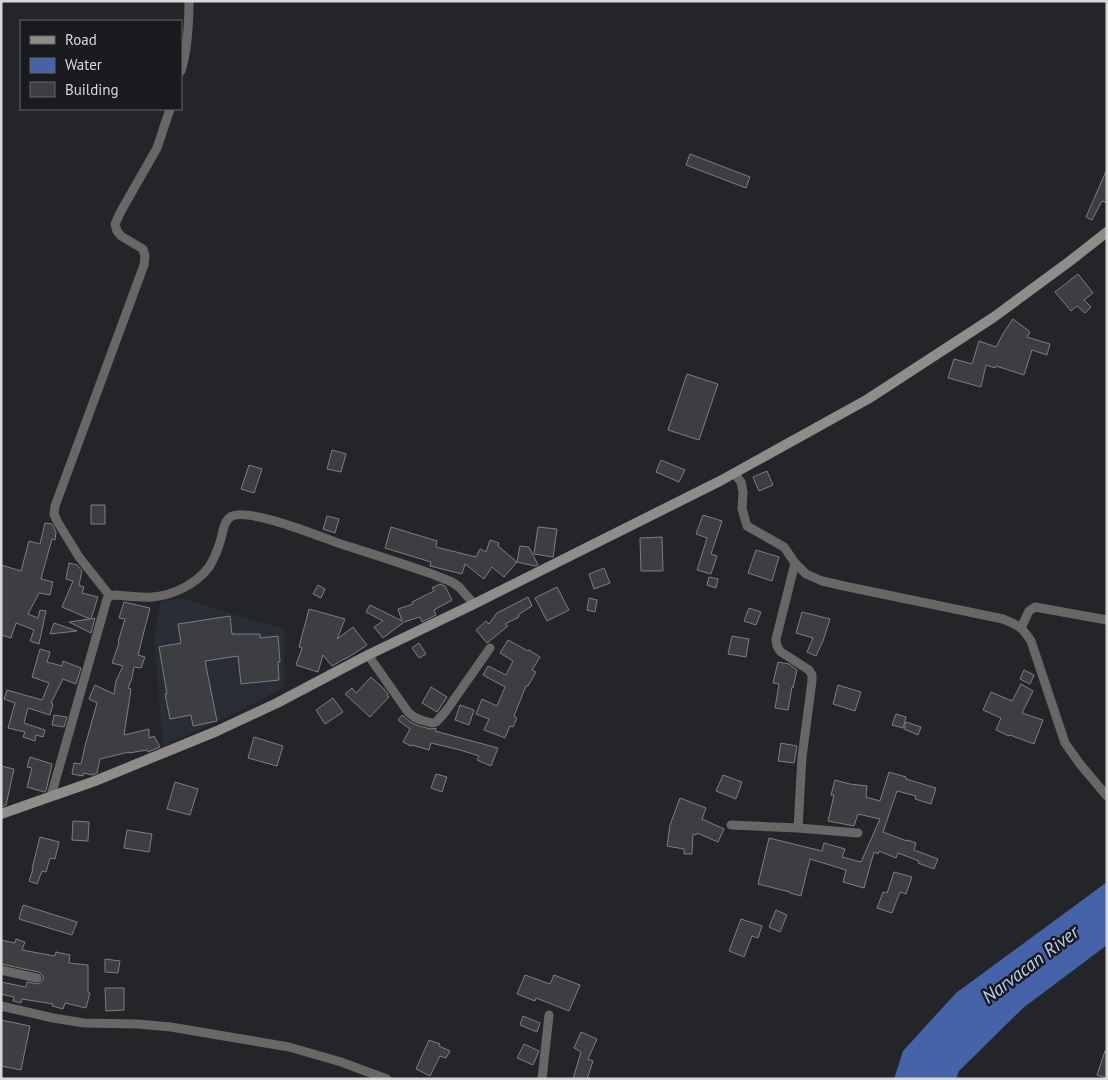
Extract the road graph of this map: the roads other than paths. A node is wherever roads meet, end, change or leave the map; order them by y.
1 (188, 1) edge
2 (182, 67) edge
3 (170, 110) edge
4 (1107, 232) edge
5 (734, 473) junction
6 (795, 563) junction
7 (110, 596) junction
8 (474, 604) junction
9 (1107, 620) edge
10 (1020, 628) junction
11 (490, 648) dead end
12 (368, 655) junction
13 (51, 796) junction
14 (1107, 796) edge
15 (1, 814) edge
16 (731, 825) dead end
17 (798, 828) junction
18 (858, 833) dead end
19 (1, 970) edge
20 (37, 978) dead end
21 (1, 1006) edge
22 (549, 1015) dead end
23 (387, 1079) edge
24 (542, 1079) edge

1 - 2 street
3 - 7 street
4 - 5 street
5 - 6 street
5 - 8 street
6 - 10 street
6 - 17 street
7 - 8 street
7 - 13 street
8 - 12 street
9 - 10 street
10 - 14 street
11 - 12 street
12 - 13 street
13 - 15 street
16 - 17 street
17 - 18 street
19 - 20 street
21 - 23 street
22 - 24 street

